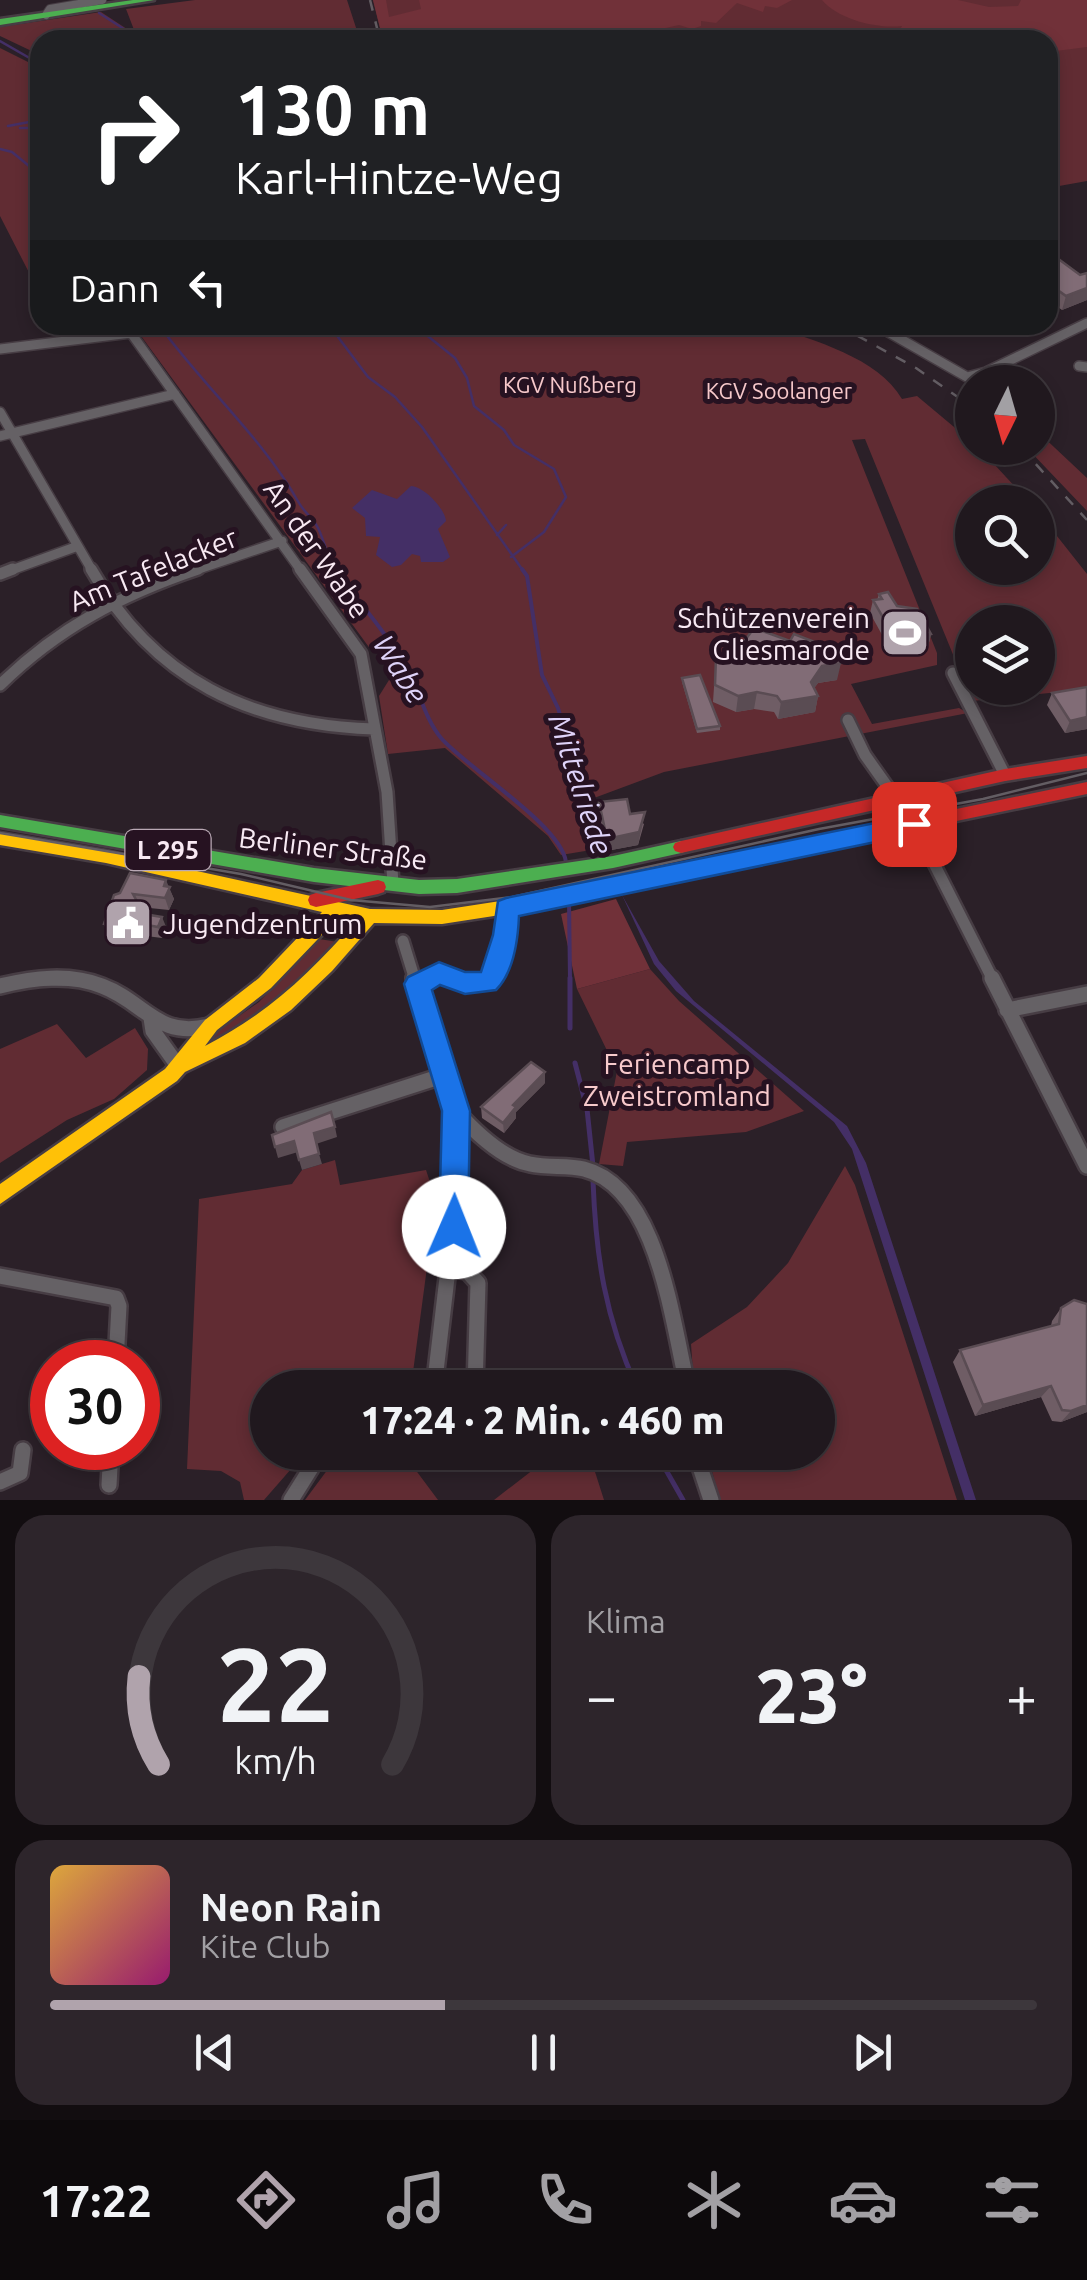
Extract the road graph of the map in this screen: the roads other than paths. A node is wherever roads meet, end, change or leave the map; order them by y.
1 (102, 0) edge
2 (150, 0) edge
3 (87, 3) edge
4 (46, 15) junction
5 (0, 22) edge
6 (1087, 323) edge
7 (114, 335) edge
8 (131, 335) edge
9 (894, 335) edge
10 (0, 349) edge
11 (175, 394) junction
12 (0, 412) edge
13 (6, 434) edge
14 (282, 541) junction
15 (78, 546) junction
16 (0, 574) edge
17 (112, 604) junction
18 (953, 673) dead end
19 (0, 685) edge
20 (848, 720) dead end
21 (374, 729) junction
22 (1087, 762) edge
23 (1005, 775) junction
24 (1087, 788) edge
25 (895, 800) junction
26 (0, 821) edge
27 (914, 824) junction
28 (0, 839) edge
29 (336, 878) junction
30 (391, 889) junction
31 (356, 895) junction
32 (296, 901) junction
33 (506, 909) junction
34 (334, 910) junction
35 (370, 916) junction
36 (414, 918) junction
37 (402, 941) dead end
38 (417, 984) junction
39 (0, 986) edge
40 (1087, 994) edge
41 (1007, 1010) junction
42 (151, 1018) junction
43 (210, 1025) junction
44 (171, 1031) junction
45 (178, 1066) junction
46 (444, 1075) junction
47 (456, 1111) junction
48 (283, 1127) edge
49 (1087, 1166) edge
50 (0, 1195) edge
51 (448, 1268) junction
52 (0, 1276) edge
53 (118, 1340) edge
54 (436, 1370) edge
55 (476, 1370) edge
56 (684, 1370) edge
57 (24, 1450) dead end
58 (109, 1470) edge
59 (310, 1470) edge
60 (700, 1470) edge
61 (0, 1482) edge
62 (108, 1485) dead end
63 (291, 1500) edge
64 (711, 1500) edge

1 - 3 street
2 - 4 main road
3 - 4 street
4 - 5 main road
6 - 9 street
7 - 10 street, An der Wabe
8 - 11 street, An der Wabe
11 - 13 street
11 - 14 street, An der Wabe
12 - 13 street
13 - 15 street
14 - 17 street, Am Tafelacker
14 - 21 street, An der Wabe
15 - 16 street
15 - 17 street
17 - 19 street, Am Tafelacker
17 - 21 street
18 - 23 street
20 - 25 street
21 - 30 street, An der Wabe
22 - 23 main road, Berliner Straße / L 295
23 - 25 main road, Berliner Straße / L 295
24 - 27 main road, Berliner Straße / L 295
25 - 27 street
25 - 30 main road, Berliner Straße / L 295
26 - 29 main road, Berliner Straße / L 295
27 - 33 main road, Berliner Straße / L 295
27 - 41 street
28 - 32 main road, Berliner Straße / L 295
29 - 30 main road, Berliner Straße / L 295
29 - 31 main road
30 - 31 main road
30 - 35 main road
30 - 36 main road
31 - 32 main road
31 - 34 main road
31 - 35 main road
32 - 34 main road, Berliner Straße / L 295
33 - 36 main road, Berliner Straße / L 295
33 - 38 street
34 - 35 main road, Berliner Straße / L 295
34 - 43 main road
35 - 36 main road, Berliner Straße / L 295
35 - 45 main road
37 - 38 street
38 - 46 street
39 - 42 street
40 - 41 street
41 - 49 street
42 - 44 street
42 - 45 street
43 - 44 street
43 - 45 main road
44 - 45 street
45 - 50 main road
46 - 47 street
46 - 48 street
47 - 51 street
47 - 56 street
51 - 54 street
51 - 55 street
52 - 53 street
57 - 61 street
58 - 62 street
59 - 63 street
60 - 64 street

